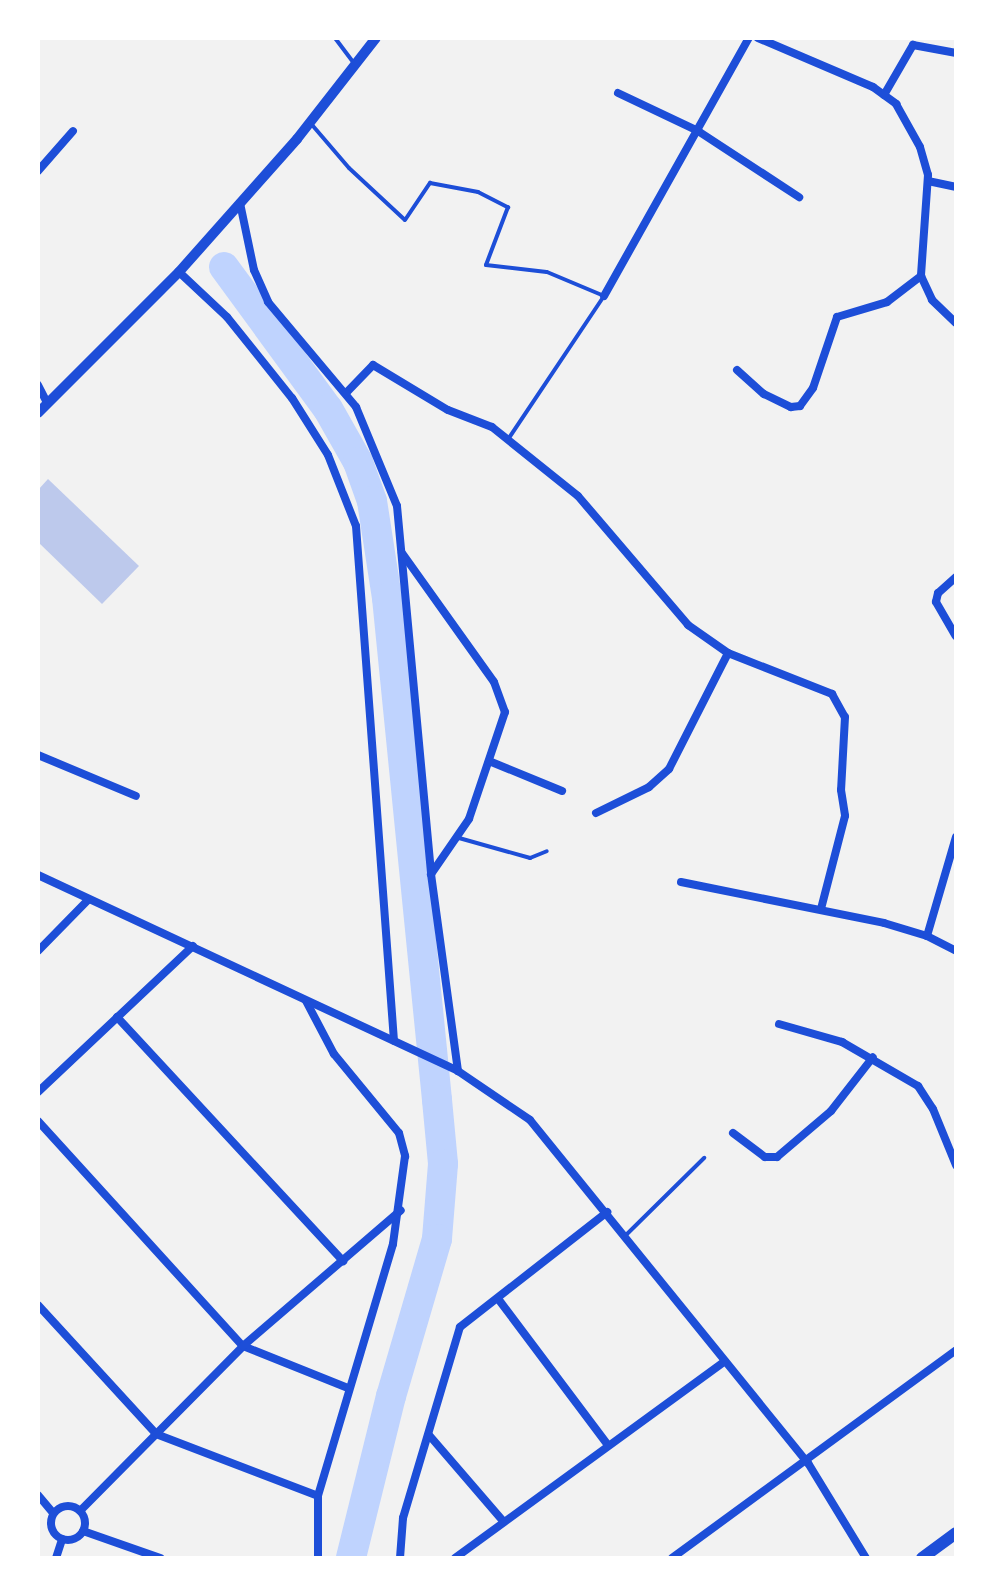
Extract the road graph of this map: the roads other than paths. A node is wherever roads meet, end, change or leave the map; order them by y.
1 (335, 38) edge
2 (376, 38) edge
3 (750, 38) edge
4 (758, 38) edge
5 (956, 54) edge
6 (355, 64) junction
7 (618, 93) dead end
8 (884, 96) junction
9 (310, 123) junction
10 (698, 130) junction
11 (73, 131) dead end
12 (38, 171) edge
13 (928, 181) junction
14 (956, 186) edge
15 (800, 197) dead end
16 (240, 202) junction
17 (179, 272) junction
18 (920, 276) junction
19 (604, 296) junction
20 (956, 322) edge
21 (737, 370) dead end
22 (38, 385) edge
23 (346, 394) junction
24 (46, 403) junction
25 (38, 413) edge
26 (508, 438) junction
27 (402, 552) junction
28 (956, 577) edge
29 (956, 636) edge
30 (728, 652) junction
31 (38, 756) edge
32 (489, 761) junction
33 (562, 791) dead end
34 (136, 796) dead end
35 (596, 813) dead end
36 (454, 837) junction
37 (956, 837) edge
38 (547, 851) dead end
39 (430, 874) junction
40 (38, 875) edge
41 (682, 882) dead end
42 (87, 901) junction
43 (821, 909) junction
44 (927, 936) junction
45 (193, 946) junction
46 (956, 950) edge
47 (38, 951) edge
48 (306, 1000) junction
49 (117, 1017) junction
50 (779, 1024) dead end
51 (394, 1041) junction
52 (873, 1057) junction
53 (458, 1071) junction
54 (38, 1092) edge
55 (38, 1121) edge
56 (733, 1134) dead end
57 (704, 1158) dead end
58 (956, 1165) edge
59 (400, 1210) junction
60 (607, 1212) junction
61 (626, 1235) junction
62 (343, 1261) junction
63 (499, 1300) junction
64 (38, 1305) edge
65 (243, 1346) junction
66 (956, 1350) edge
67 (725, 1361) junction
68 (348, 1388) junction
69 (156, 1434) junction
70 (429, 1435) junction
71 (608, 1446) junction
72 (808, 1462) junction
73 (38, 1495) edge
74 (318, 1496) junction
75 (80, 1510) junction
76 (38, 1512) edge
77 (52, 1515) junction
78 (504, 1521) junction
79 (84, 1531) junction
80 (956, 1533) edge
81 (62, 1540) junction
82 (56, 1558) edge
83 (160, 1558) edge
84 (318, 1558) edge
85 (400, 1558) edge
86 (456, 1558) edge
87 (672, 1558) edge
88 (866, 1558) edge
89 (922, 1558) edge

1 - 6 lane
2 - 6 street
3 - 10 street
4 - 8 street
5 - 8 street
6 - 9 street
7 - 10 street
8 - 13 street
9 - 16 street
9 - 19 lane
10 - 15 street
10 - 19 street
11 - 12 street
13 - 14 street
13 - 18 street
16 - 17 street
16 - 23 street
17 - 24 street
17 - 51 street
18 - 20 street
18 - 21 street
19 - 26 lane
22 - 24 street
23 - 26 street
23 - 27 street
24 - 25 street
26 - 30 street
27 - 32 street
27 - 39 street
28 - 29 street
30 - 35 street
30 - 43 street
31 - 34 street
32 - 33 street
32 - 36 street
36 - 38 lane
36 - 39 street
37 - 44 street
39 - 53 street
40 - 42 street
41 - 43 street
42 - 45 street
42 - 47 street
43 - 44 street
44 - 46 street
45 - 48 street
45 - 49 street
48 - 51 street
48 - 59 street
49 - 54 street
49 - 62 street
50 - 52 street
51 - 53 street
52 - 56 street
52 - 58 street
53 - 60 street
55 - 65 street
57 - 61 lane
59 - 62 street
59 - 68 street
60 - 61 street
60 - 63 street
61 - 67 street
62 - 65 street
63 - 70 street
63 - 71 street
64 - 69 street
65 - 68 street
65 - 69 street
66 - 72 street
67 - 71 street
67 - 72 street
68 - 74 street
69 - 74 street
69 - 75 street
70 - 78 street
70 - 85 street
71 - 78 street
72 - 87 street
72 - 88 street
73 - 77 street
74 - 84 street
75 - 77 street
75 - 79 street
76 - 77 street
77 - 81 street
78 - 86 street
79 - 81 street
79 - 83 street
80 - 89 main road
81 - 82 street

